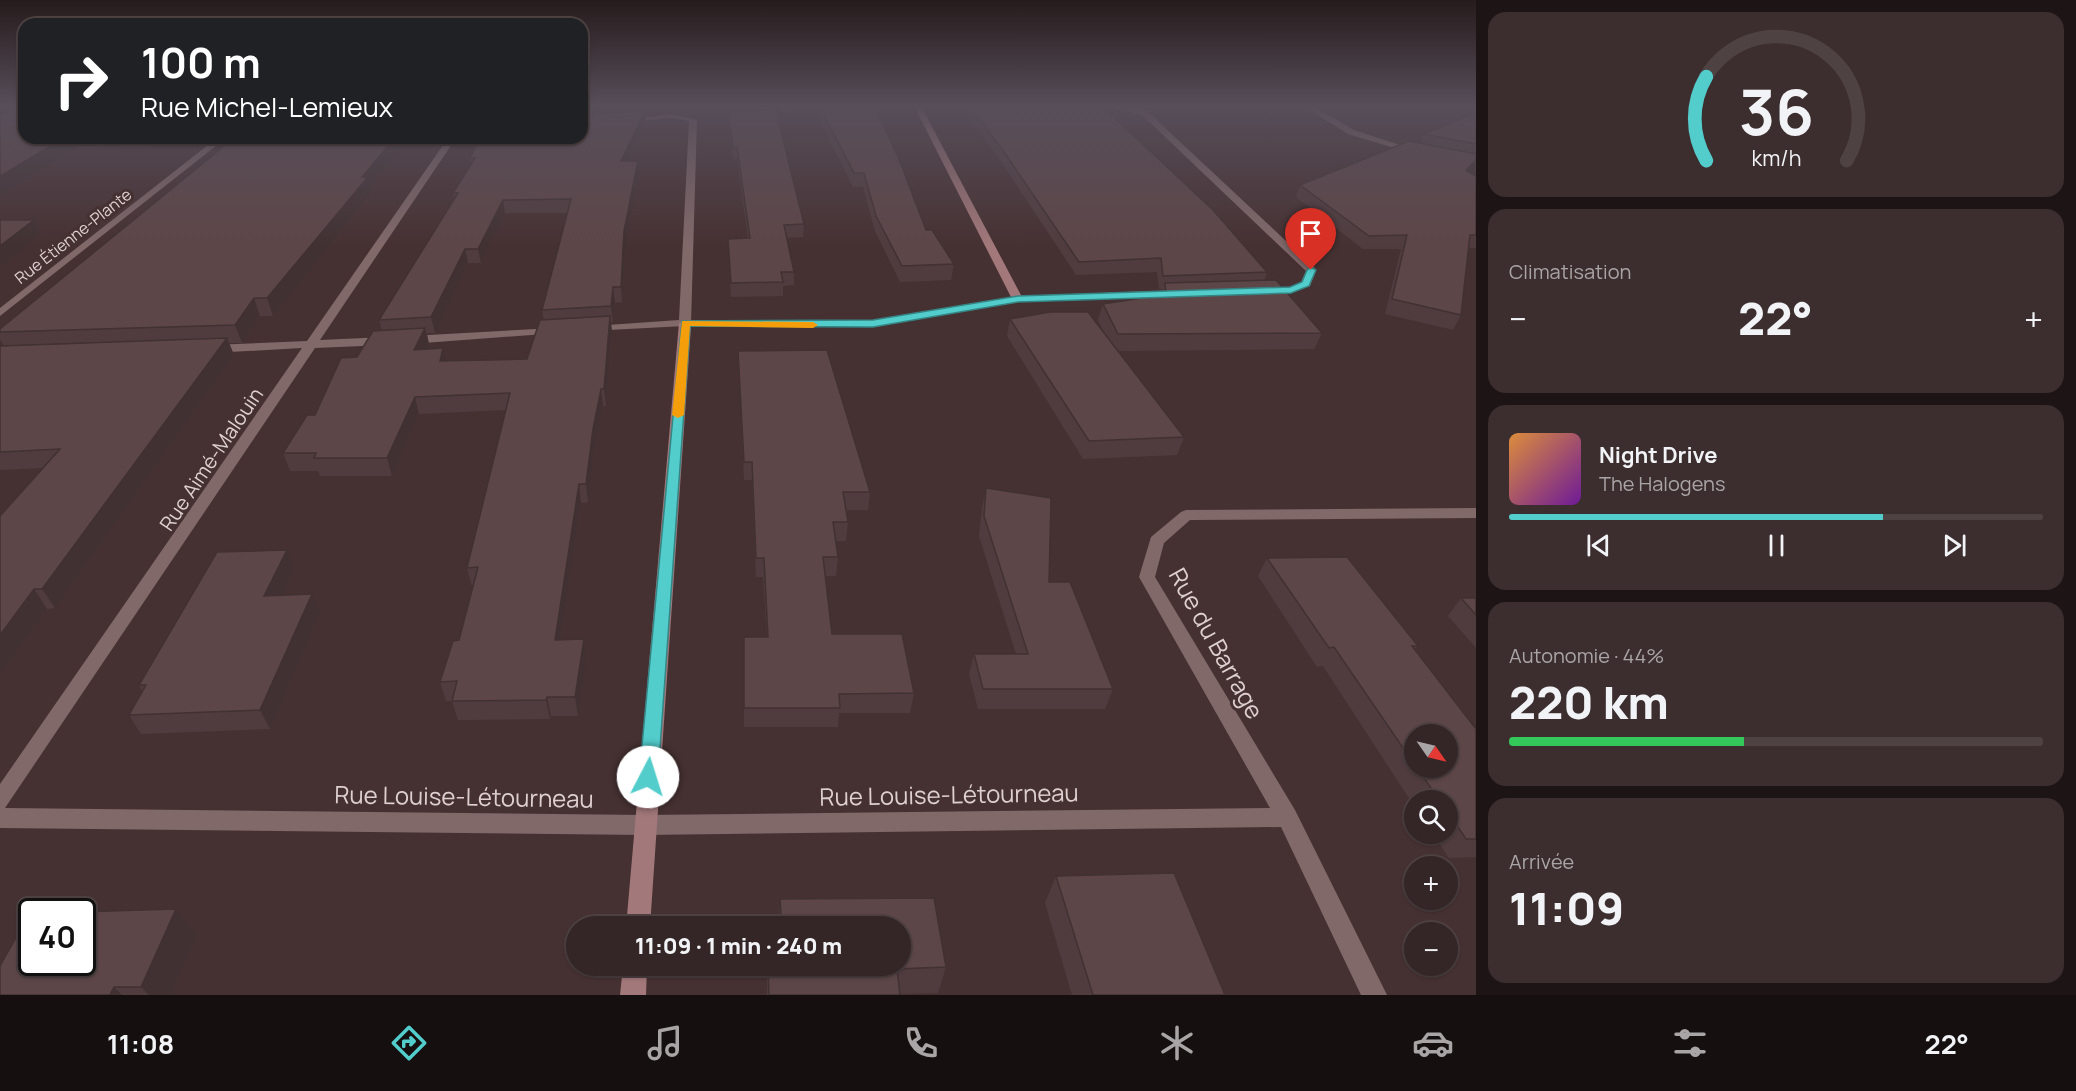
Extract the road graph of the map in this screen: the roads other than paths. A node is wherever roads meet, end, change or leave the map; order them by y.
1 (204, 152) edge
2 (442, 152) edge
3 (692, 152) edge
4 (941, 152) edge
5 (1186, 152) edge
6 (1256, 291) edge
7 (1196, 293) edge
8 (1018, 299) junction
9 (0, 313) edge
10 (686, 323) junction
11 (312, 346) junction
12 (197, 350) edge
13 (1476, 513) edge
14 (0, 801) edge
15 (1287, 817) junction
16 (0, 819) edge
17 (644, 825) junction
18 (639, 916) edge
19 (634, 976) edge
20 (633, 995) edge
21 (1374, 995) edge

1 - 9 street, Rue Étienne-Plante
2 - 11 street, Rue Aimé-Malouin
3 - 10 street
4 - 8 street
5 - 6 street
7 - 8 street
8 - 10 street
10 - 11 street
10 - 17 street
11 - 12 street
11 - 14 street, Rue Aimé-Malouin
13 - 15 street, Rue du Barrage
15 - 17 street, Rue Louise-Létourneau
15 - 21 street, Rue du Barrage
16 - 17 street, Rue Louise-Létourneau
17 - 18 street
19 - 20 street

